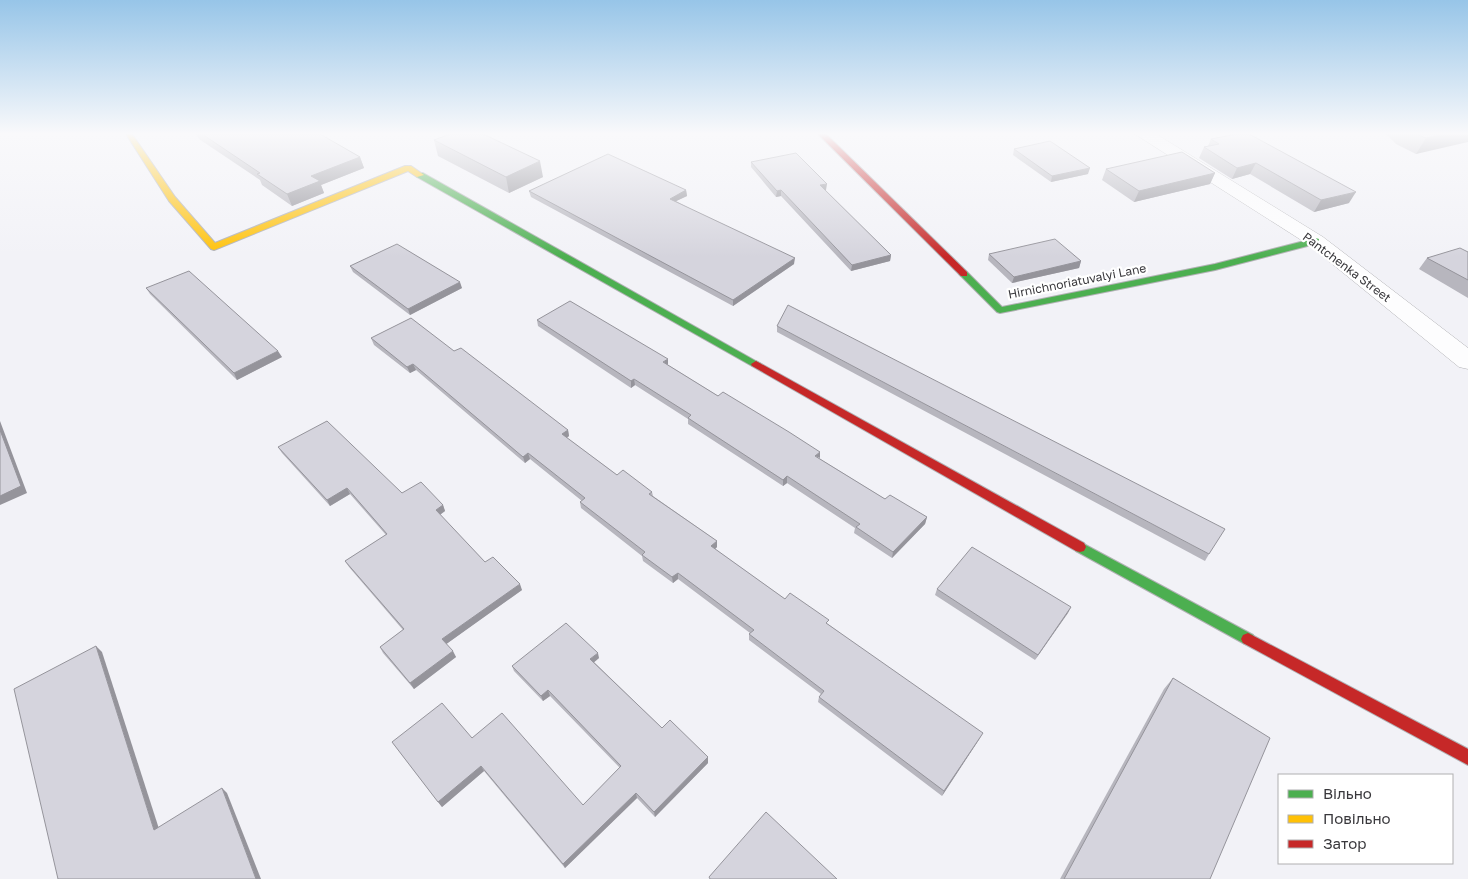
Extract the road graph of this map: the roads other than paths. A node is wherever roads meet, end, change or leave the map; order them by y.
1 (156, 175) edge
2 (391, 175) edge
3 (420, 175) edge
4 (863, 175) edge
5 (1210, 175) edge
6 (1316, 241) junction
7 (1468, 361) edge
8 (1468, 757) edge

1 - 2 street
3 - 8 street
4 - 6 street, Hirnichnoriatuvalyi Lane
5 - 6 street, Pantchenka Street
6 - 7 street, Pantchenka Street

